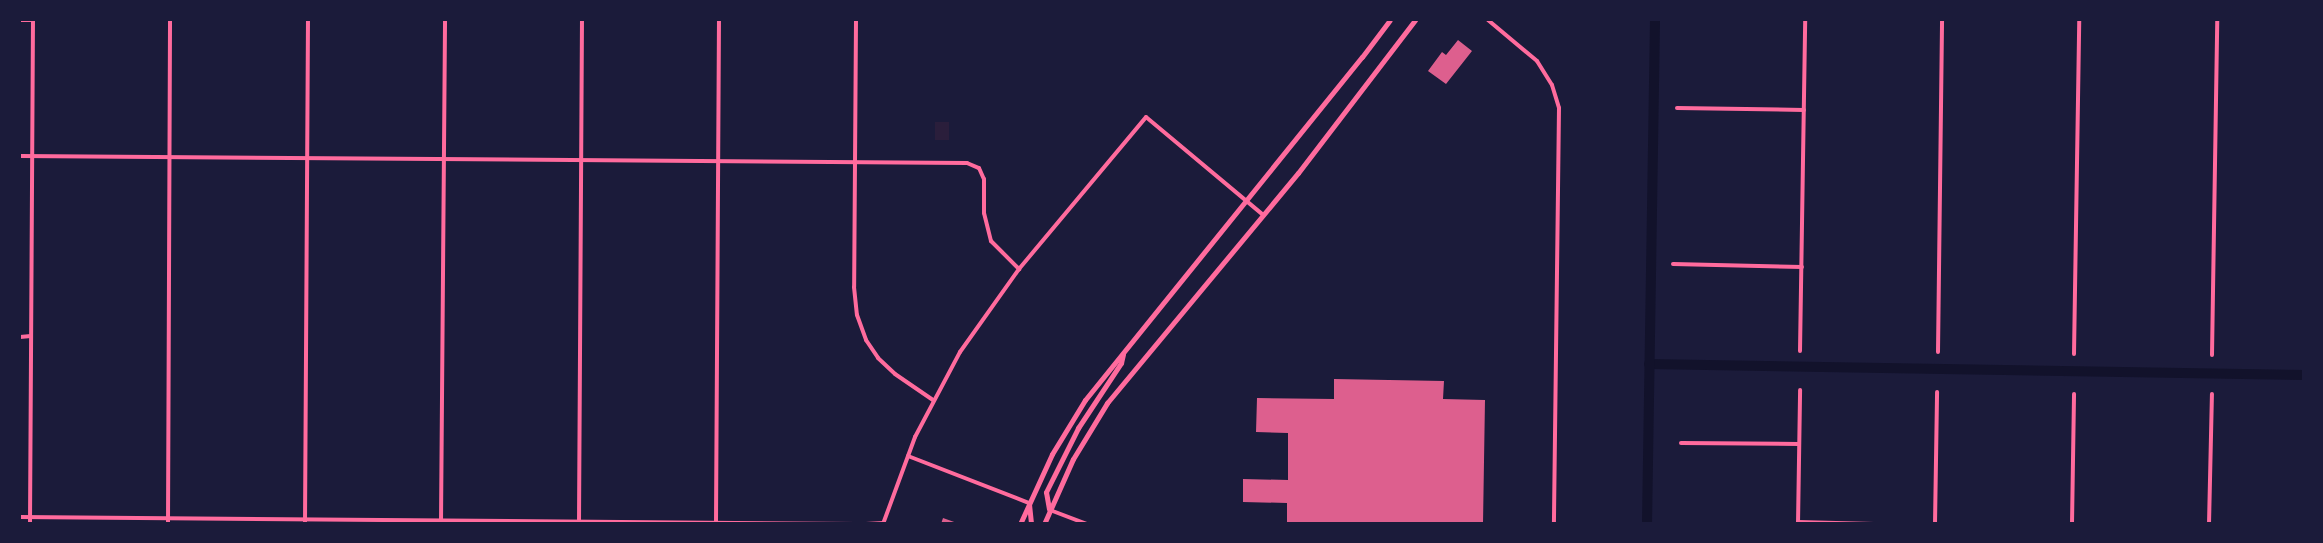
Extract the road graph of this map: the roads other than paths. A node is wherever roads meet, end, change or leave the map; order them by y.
1 (20, 20) edge
2 (33, 20) edge
3 (170, 20) edge
4 (308, 20) edge
5 (445, 20) edge
6 (582, 20) edge
7 (719, 20) edge
8 (856, 20) edge
9 (1390, 20) edge
10 (1415, 20) edge
11 (1488, 20) edge
12 (1805, 20) edge
13 (1942, 20) edge
14 (2079, 20) edge
15 (2217, 20) edge
16 (1677, 108) dead end
17 (1804, 110) junction
18 (20, 156) edge
19 (33, 156) junction
20 (170, 157) junction
21 (307, 158) junction
22 (444, 159) junction
23 (581, 160) junction
24 (718, 161) junction
25 (857, 161) junction
26 (1247, 200) junction
27 (1263, 214) junction
28 (1673, 264) dead end
29 (1802, 267) junction
30 (1019, 269) junction
31 (31, 336) junction
32 (20, 337) edge
33 (1800, 351) dead end
34 (1938, 352) dead end
35 (1123, 353) junction
36 (2074, 354) dead end
37 (2212, 355) dead end
38 (1800, 390) dead end
39 (1937, 392) dead end
40 (2074, 394) dead end
41 (2212, 394) dead end
42 (933, 400) junction
43 (1682, 442) dead end
44 (1799, 444) junction
45 (908, 456) junction
46 (1029, 503) junction
47 (1049, 509) junction
48 (20, 517) edge
49 (30, 517) junction
50 (168, 521) edge
51 (305, 522) edge
52 (441, 522) edge
53 (579, 523) edge
54 (716, 523) edge
55 (883, 523) edge
56 (1798, 523) edge
57 (30, 524) edge
58 (855, 524) edge
59 (866, 524) edge
60 (1020, 524) edge
61 (1031, 524) edge
62 (1044, 524) edge
63 (1086, 524) edge
64 (1554, 524) edge
65 (1874, 524) edge
66 (1935, 524) edge
67 (2072, 524) edge
68 (2209, 524) edge

1 - 2 street
2 - 19 street
3 - 20 street
4 - 21 street
5 - 22 street
6 - 23 street
7 - 24 street
8 - 25 street
9 - 26 main road
10 - 27 main road
11 - 64 street
12 - 17 street
13 - 34 street
14 - 36 street
15 - 37 street
16 - 17 street
17 - 29 street
18 - 19 street
19 - 20 street
19 - 31 street
20 - 21 street
20 - 50 street
21 - 22 street
21 - 51 street
22 - 23 street
22 - 52 street
23 - 24 street
23 - 53 street
24 - 25 street
24 - 54 street
25 - 30 street
25 - 42 street
26 - 27 street
26 - 30 street
26 - 35 main road
27 - 47 main road
28 - 29 street
29 - 33 street
30 - 42 street
31 - 32 street
31 - 49 street
35 - 46 main road
35 - 47 main road
38 - 44 street
39 - 66 street
40 - 67 street
41 - 68 street
42 - 45 street
43 - 44 street
44 - 56 street
45 - 46 street
45 - 55 street
46 - 60 main road
46 - 61 main road
47 - 62 main road
47 - 63 street
48 - 49 street
49 - 50 street
49 - 57 street
50 - 51 street
51 - 52 street
52 - 53 street
53 - 54 street
54 - 58 street
55 - 59 street
56 - 65 street

